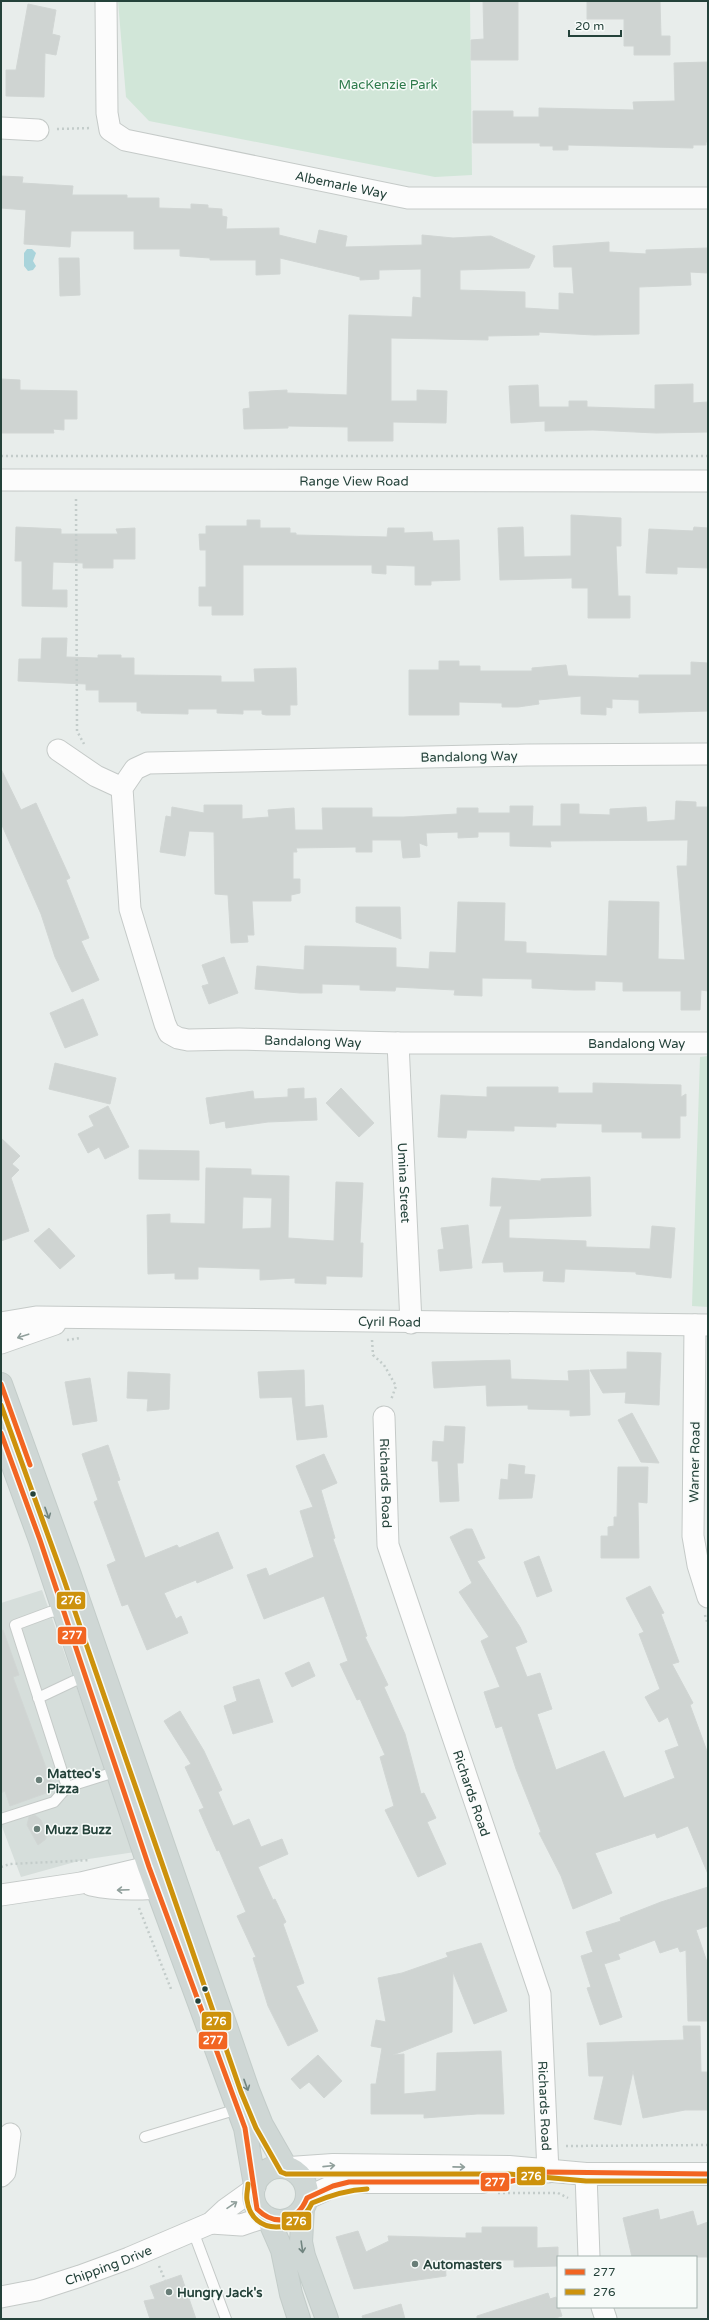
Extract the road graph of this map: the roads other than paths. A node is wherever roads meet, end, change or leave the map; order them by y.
1 (106, 1) edge
2 (1, 128) edge
3 (38, 130) road end
4 (708, 198) edge
5 (1, 480) edge
6 (708, 481) edge
7 (58, 750) dead end
8 (708, 754) edge
9 (122, 788) junction
10 (398, 1043) junction
11 (708, 1043) edge
12 (71, 1318) junction
13 (1, 1323) edge
14 (411, 1323) junction
15 (702, 1325) edge
16 (1, 1343) edge
17 (1, 1384) edge
18 (384, 1417) road end
19 (1, 1433) edge
20 (708, 1597) edge
21 (63, 1610) junction
22 (86, 1678) junction
23 (38, 1698) junction
24 (118, 1771) junction
25 (67, 1787) junction
26 (1, 1819) edge
27 (158, 1865) junction
28 (80, 1883) junction
29 (166, 1887) junction
30 (1, 1896) edge
31 (238, 2109) junction
32 (10, 2134) dead end
33 (145, 2138) dead end
34 (288, 2167) junction
35 (548, 2172) junction
36 (586, 2174) junction
37 (708, 2174) edge
38 (1, 2176) edge
39 (257, 2183) junction
40 (305, 2203) junction
41 (268, 2218) junction
42 (202, 2227) junction
43 (589, 2256) edge
44 (1, 2298) edge
45 (602, 2308) edge
46 (226, 2319) edge
47 (299, 2319) edge
48 (327, 2319) edge
49 (606, 2319) edge

1 - 4 street, Albemarle Way
2 - 3 street
5 - 6 street, Range View Road
7 - 9 street
8 - 9 street, Bandalong Way
9 - 10 street, Bandalong Way
10 - 11 street, Bandalong Way
10 - 14 street, Umina Street
12 - 13 street, Cyril Road
12 - 14 street, Cyril Road
12 -> 16 street, Cyril Road
14 - 15 street, Cyril Road
15 - 20 street, Warner Road
17 -> 27 main road
18 - 35 street, Richards Road
19 - 21 main road
21 - 22 main road
21 - 23 lane
22 - 23 lane
22 - 24 main road
23 - 25 lane
24 - 25 lane
24 - 27 main road
25 - 26 lane
27 - 28 street
27 - 29 main road
29 -> 28 street
28 - 30 street
29 - 31 main road
29 -> 34 main road
31 - 33 lane
31 - 39 main road
32 - 38 street
34 -> 35 street
34 - 39 main road
34 - 40 main road
35 - 36 street
35 - 40 street
36 - 37 street
36 - 43 street
39 - 41 main road
42 -> 39 street, Chipping Drive
40 - 41 main road
40 -> 48 main road
41 - 42 street, Chipping Drive
41 - 47 main road
42 - 44 street, Chipping Drive
42 - 46 lane
45 - 49 street

